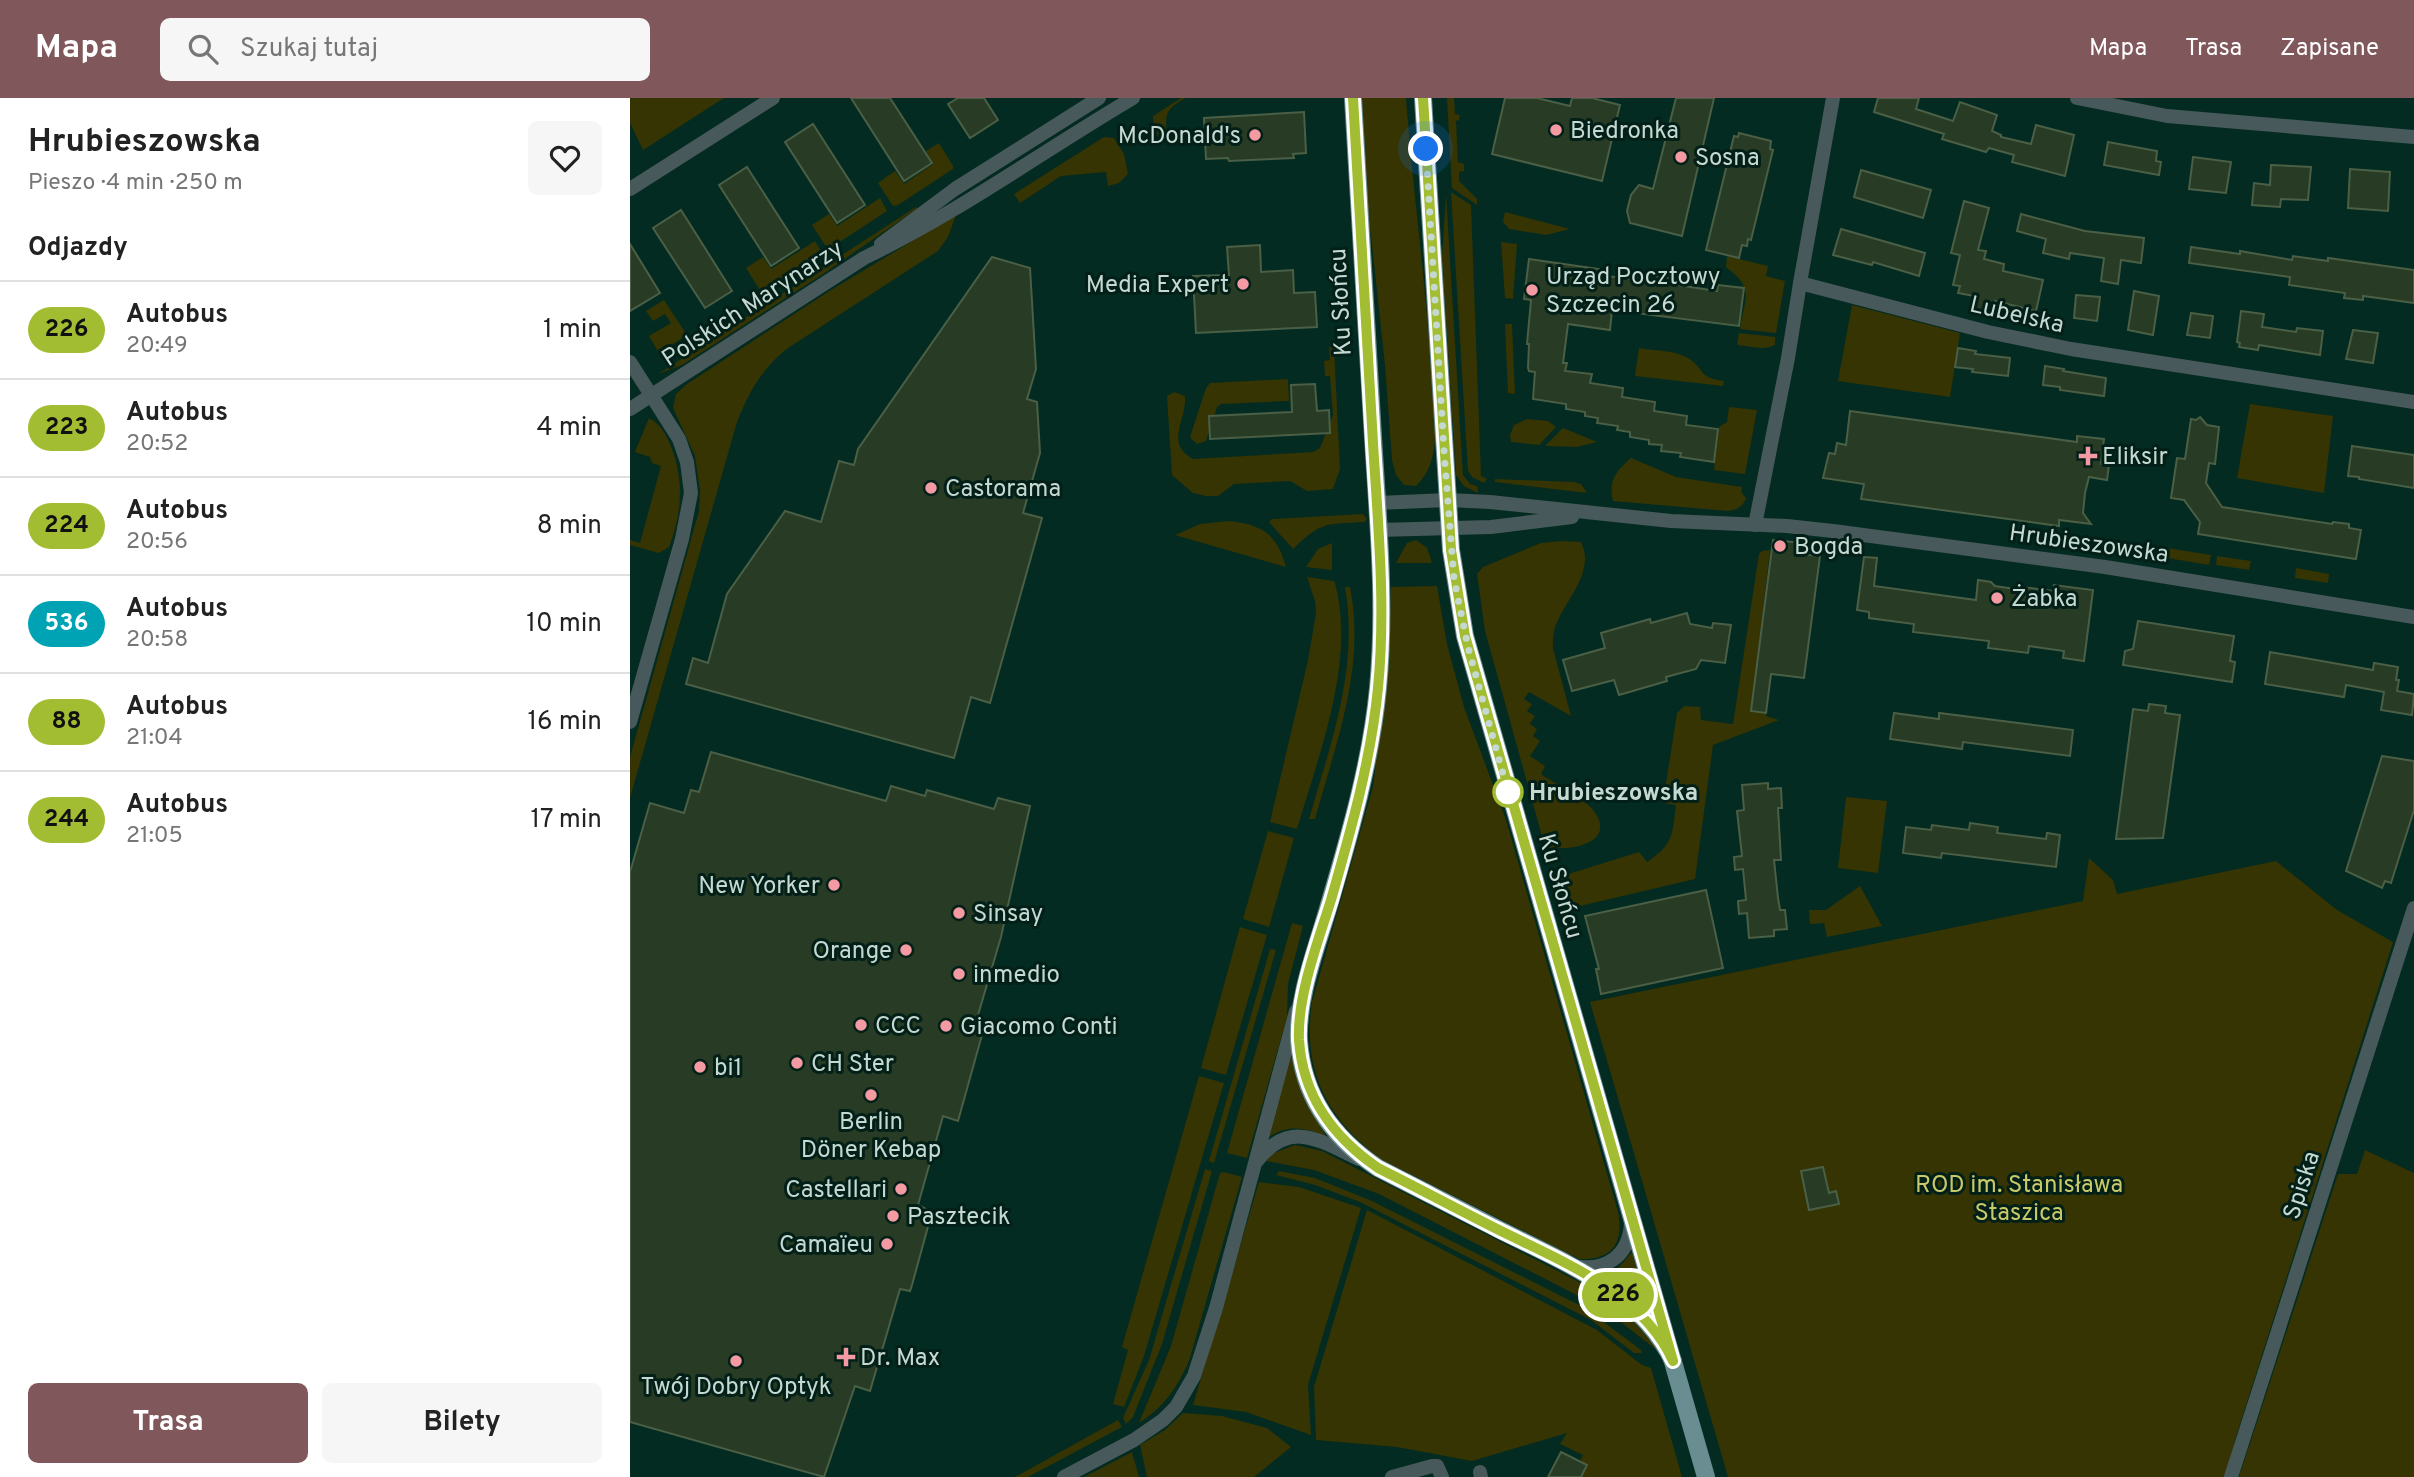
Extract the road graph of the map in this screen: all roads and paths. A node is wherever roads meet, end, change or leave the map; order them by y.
1 (773, 98) edge
2 (1099, 98) edge
3 (1133, 98) edge
4 (1353, 98) edge
5 (1420, 98) edge
6 (1833, 98) edge
7 (2077, 98) edge
8 (2414, 136) edge
9 (630, 189) edge
10 (864, 258) junction
11 (1800, 283) junction
12 (630, 362) edge
13 (651, 396) junction
14 (2414, 402) edge
15 (630, 409) edge
16 (1448, 500) junction
17 (1377, 503) junction
18 (1597, 514) junction
19 (1755, 525) junction
20 (1450, 529) junction
21 (1378, 530) junction
22 (2414, 617) edge
23 (630, 722) edge
24 (2414, 908) edge
25 (1309, 975) junction
26 (1254, 1165) junction
27 (1378, 1168) junction
28 (1630, 1213) junction
29 (1566, 1263) junction
30 (1673, 1361) junction
31 (1064, 1477) edge
32 (1392, 1477) edge
33 (1442, 1477) edge
34 (1706, 1477) edge
35 (2231, 1477) edge

1 - 9 street
2 - 10 street, Polskich Marynarzy
3 - 10 street, Polskich Marynarzy
4 - 17 main road, Ku Słońcu
5 - 16 main road, Ku Słońcu
6 - 11 street
7 - 8 street
10 - 13 street, Polskich Marynarzy
11 - 14 street, Lubelska
11 - 19 street
12 - 13 street
13 - 15 street, Polskich Marynarzy
13 - 23 street
16 - 17 street
16 - 18 street, Hrubieszowska
16 - 20 main road, Ku Słońcu
17 - 21 main road, Ku Słońcu
18 - 19 street, Hrubieszowska
18 - 20 street, Hrubieszowska
19 - 22 street, Hrubieszowska
20 - 21 street
20 - 28 main road, Ku Słońcu
21 - 25 main road, Ku Słońcu
24 - 35 street, Spiska
25 - 26 street, Ku Słońcu
25 - 27 main road, Ku Słońcu
26 - 27 street, Ku Słońcu
26 - 31 street, Ku Słońcu
27 - 29 main road, Ku Słońcu
28 - 29 street, Ku Słońcu
28 - 30 main road, Ku Słońcu
29 - 30 main road, Ku Słońcu
30 - 34 main road, Ku Słońcu
32 - 33 street

